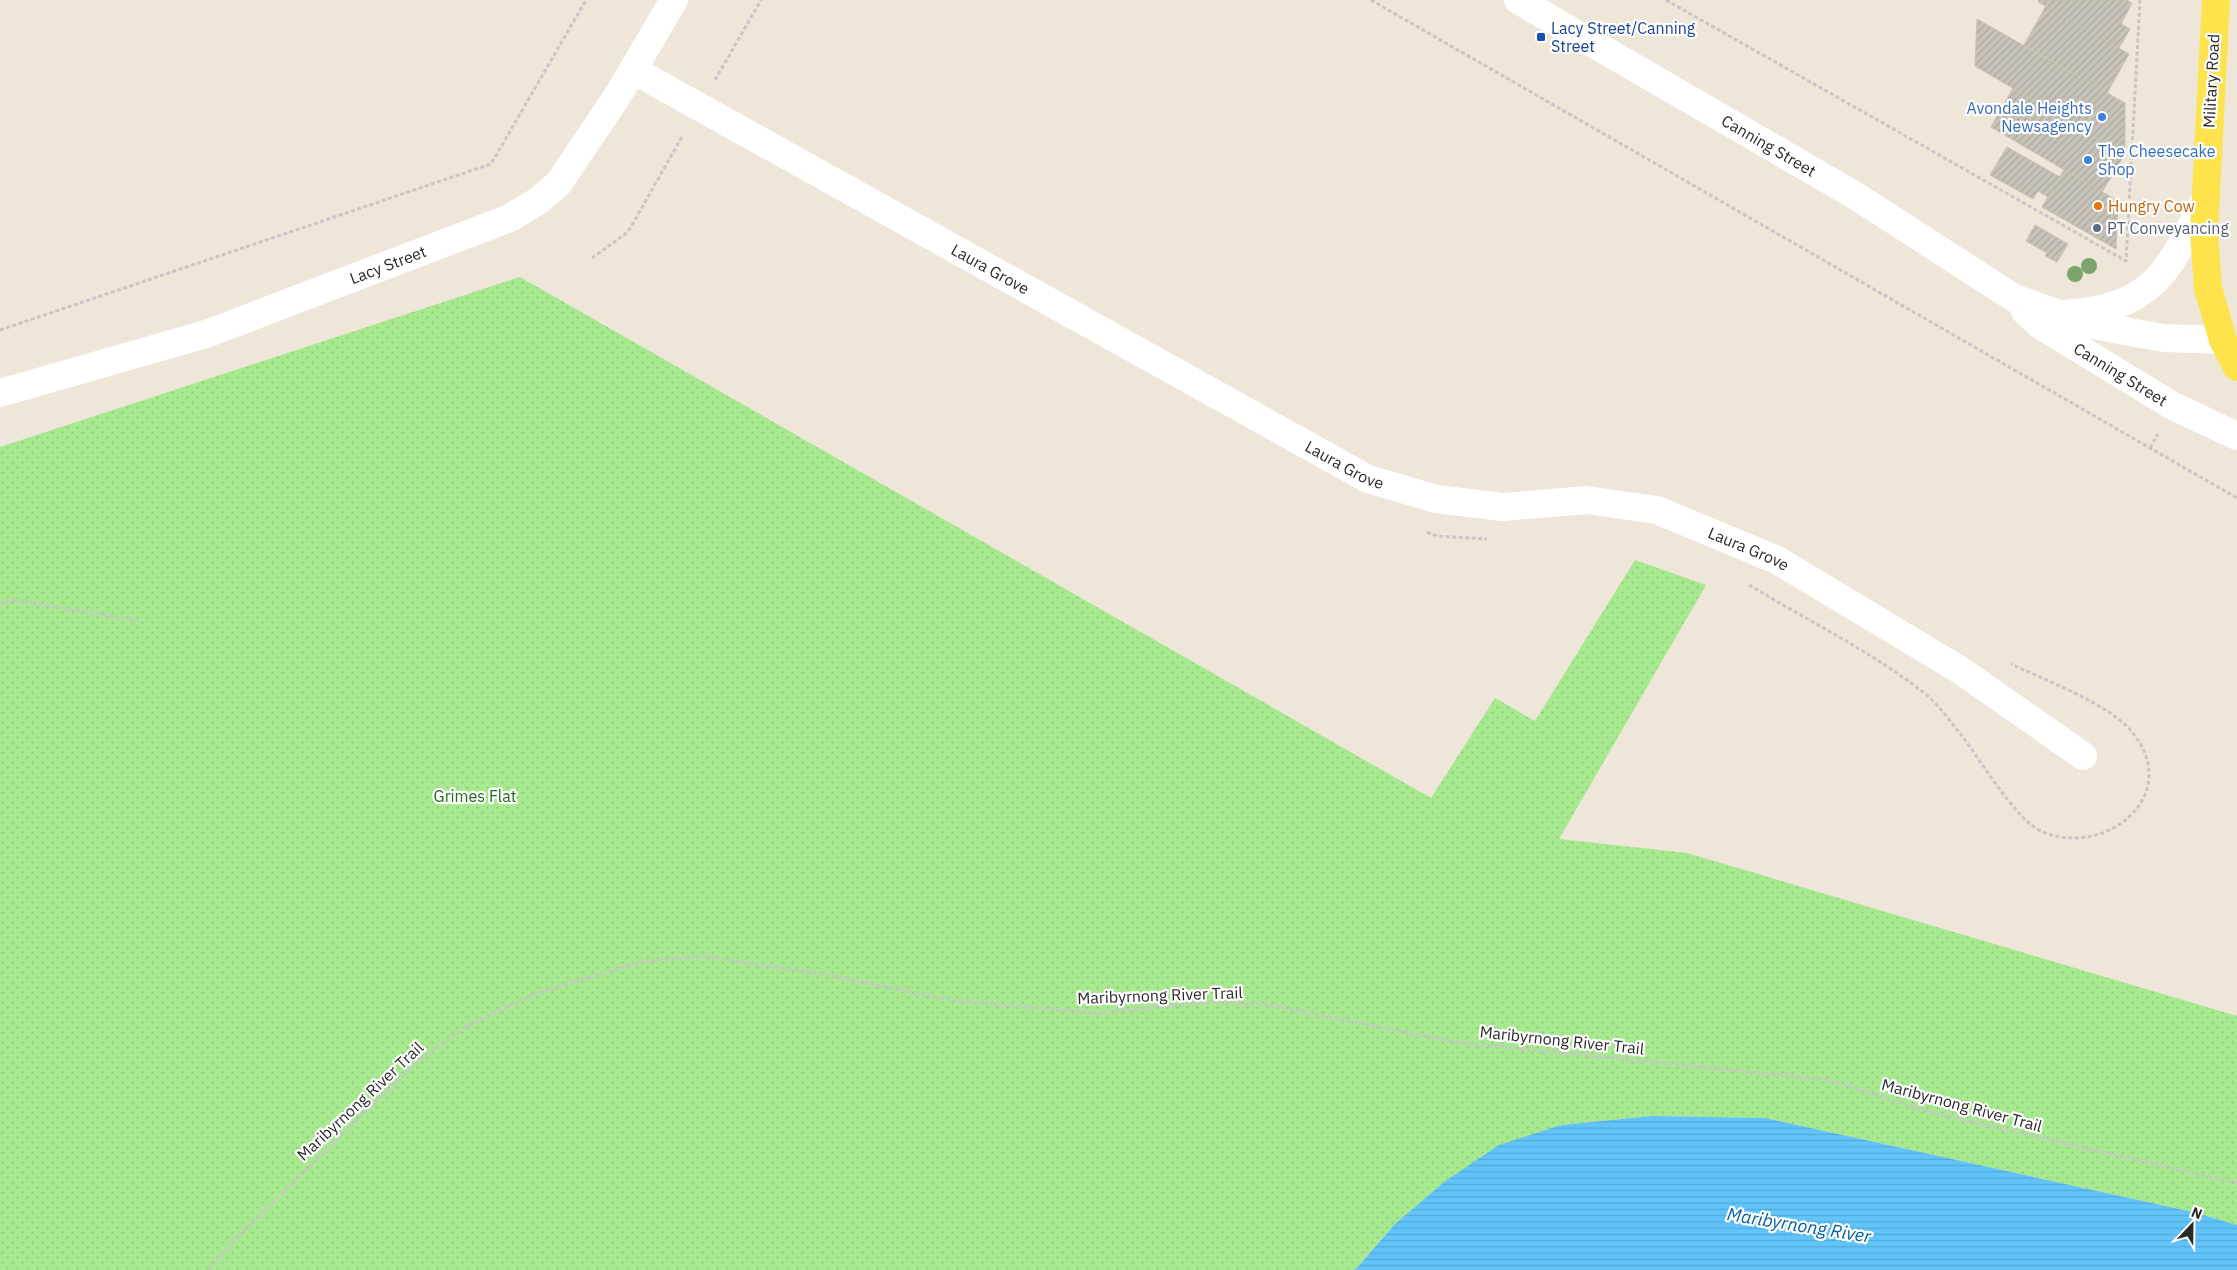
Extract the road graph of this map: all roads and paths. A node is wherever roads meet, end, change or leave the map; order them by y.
1 (586, 0) edge
2 (674, 0) edge
3 (1371, 0) edge
4 (1518, 0) edge
5 (1666, 0) edge
6 (2140, 0) edge
7 (2216, 0) edge
8 (633, 70) junction
9 (2204, 201) junction
10 (2014, 298) junction
11 (2057, 315) junction
12 (0, 330) edge
13 (2223, 340) junction
14 (2237, 367) edge
15 (0, 393) edge
16 (2237, 436) edge
17 (2237, 498) edge
18 (0, 603) edge
19 (140, 621) dead end
20 (2082, 756) dead end
21 (2237, 1183) edge
22 (209, 1270) edge

1 - 12 path
2 - 8 street, Lacy Street
3 - 17 path
4 - 10 street, Canning Street
5 - 6 path
7 - 9 main road, Military Road
8 - 15 street, Lacy Street
8 - 20 street, Laura Grove
9 - 11 street
9 - 13 main road, Military Road
10 - 11 street, Canning Street
10 - 16 street, Canning Street
11 - 13 street, Canning Street
13 - 14 main road
18 - 19 path
21 - 22 path, Maribyrnong River Trail

